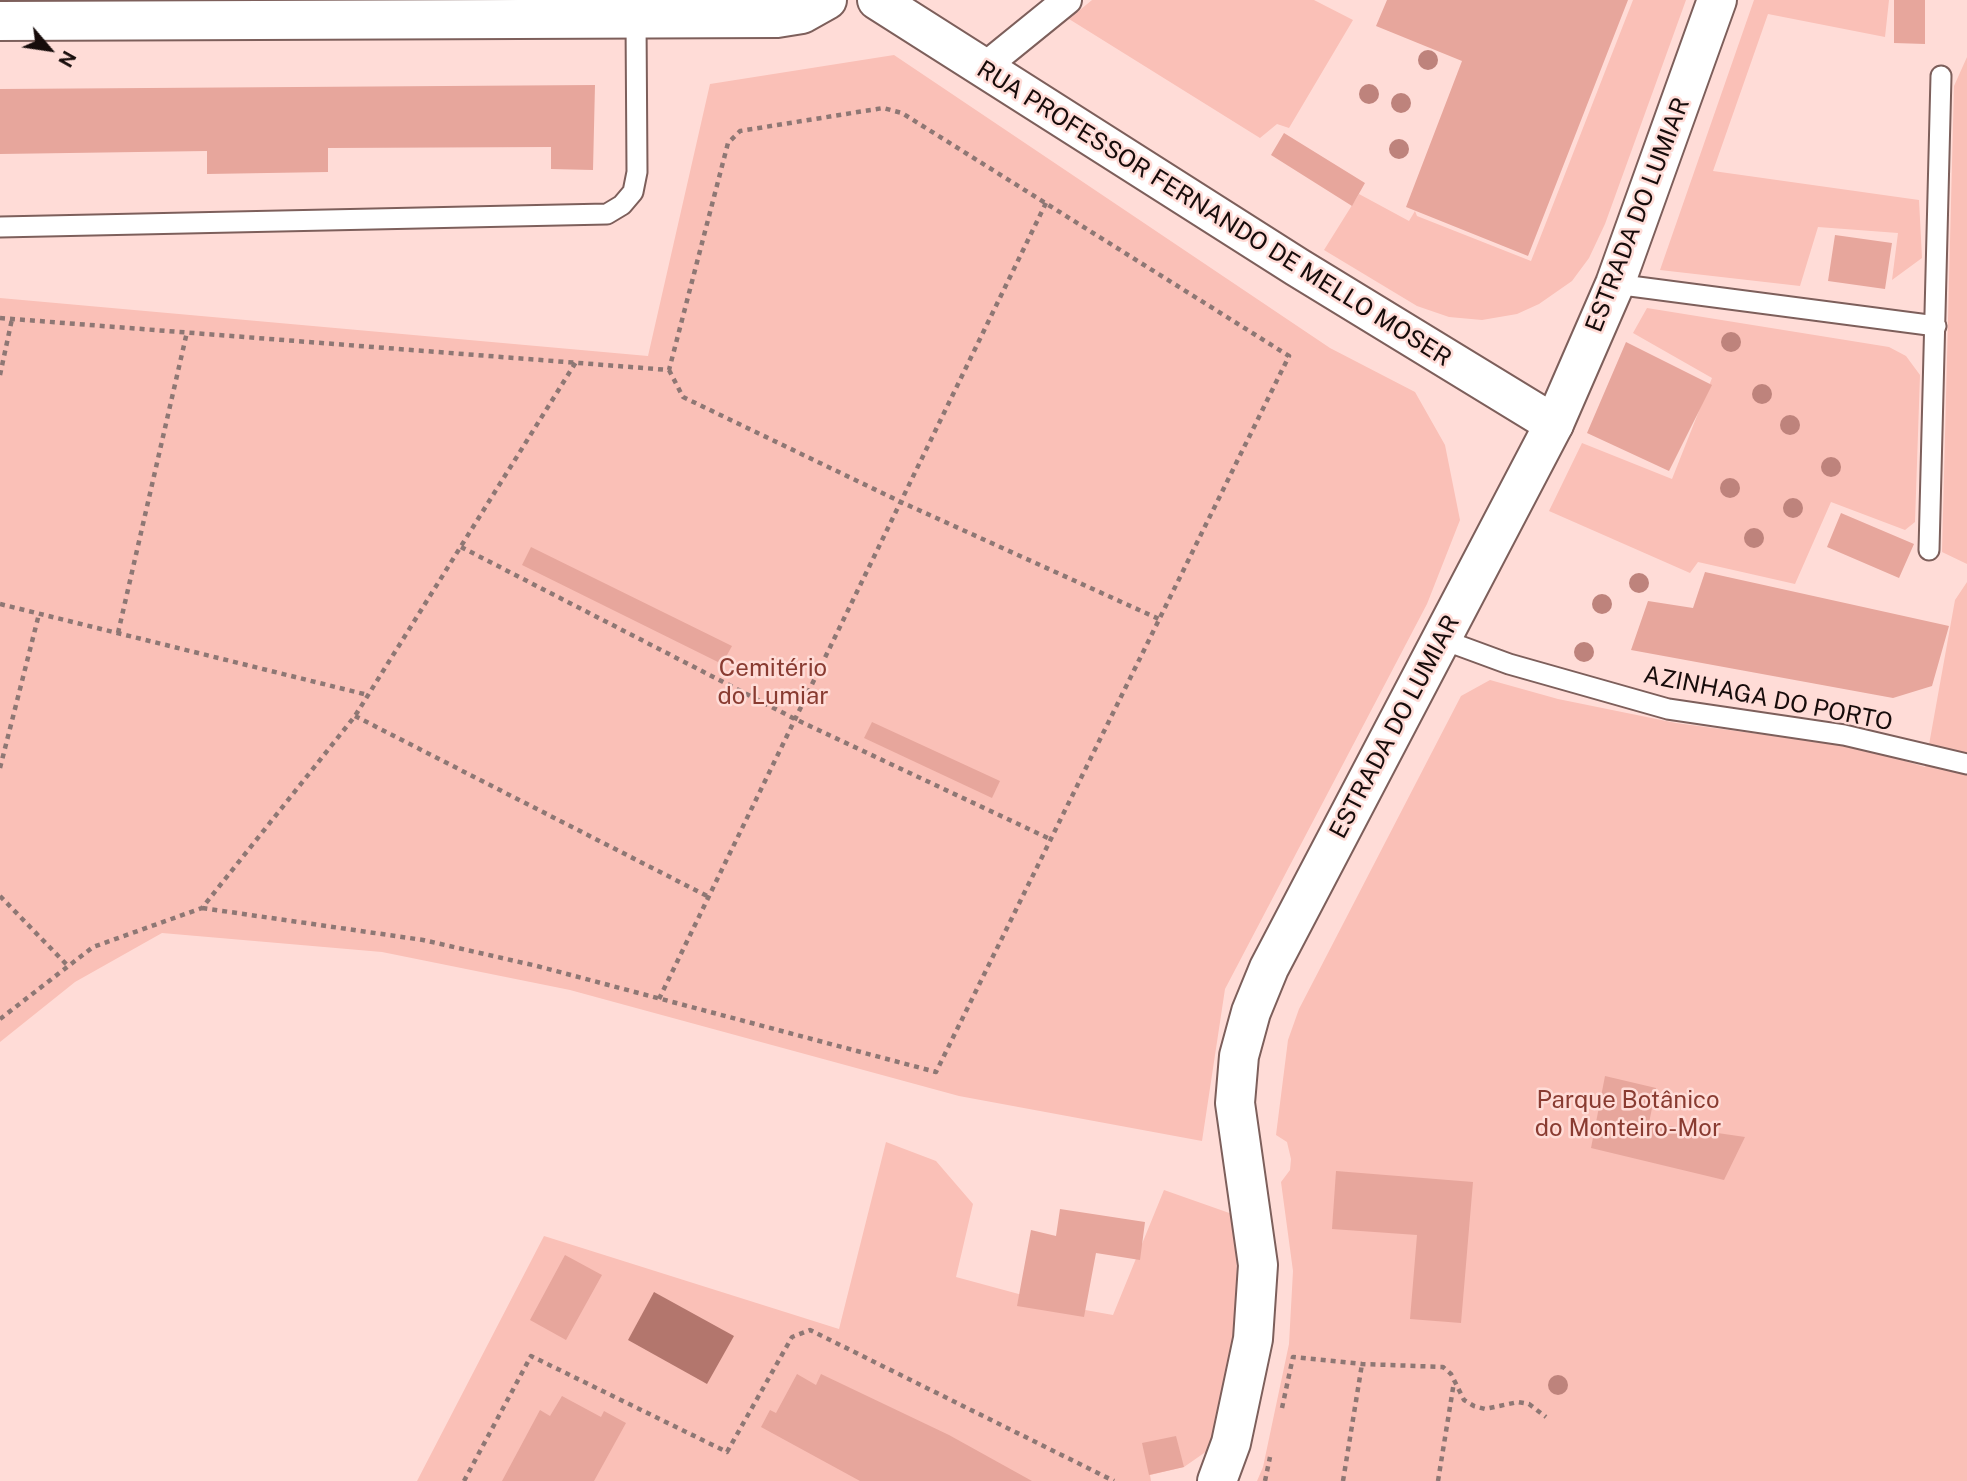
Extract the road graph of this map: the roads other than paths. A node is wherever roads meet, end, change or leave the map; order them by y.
1 (827, 0) edge
2 (877, 0) edge
3 (1067, 0) edge
4 (1717, 0) edge
5 (279, 10) edge
6 (636, 19) junction
7 (0, 21) edge
8 (982, 69) junction
9 (1941, 76) dead end
10 (0, 227) edge
11 (1615, 284) junction
12 (1936, 326) junction
13 (1554, 425) junction
14 (1930, 550) dead end
15 (1441, 639) junction
16 (1967, 764) edge
17 (1217, 1481) edge

1 - 6 street
2 - 8 street, RUA PROFESSOR FERNANDO DE MELLO MOSER
3 - 8 street
4 - 11 street, ESTRADA DO LUMIAR
5 - 6 street
5 - 7 street
6 - 10 lane
8 - 13 street, RUA PROFESSOR FERNANDO DE MELLO MOSER
9 - 12 lane
11 - 12 lane
11 - 13 street, ESTRADA DO LUMIAR
12 - 14 lane
13 - 15 street, ESTRADA DO LUMIAR
15 - 16 lane, AZINHAGA DO PORTO
15 - 17 street, ESTRADA DO LUMIAR

